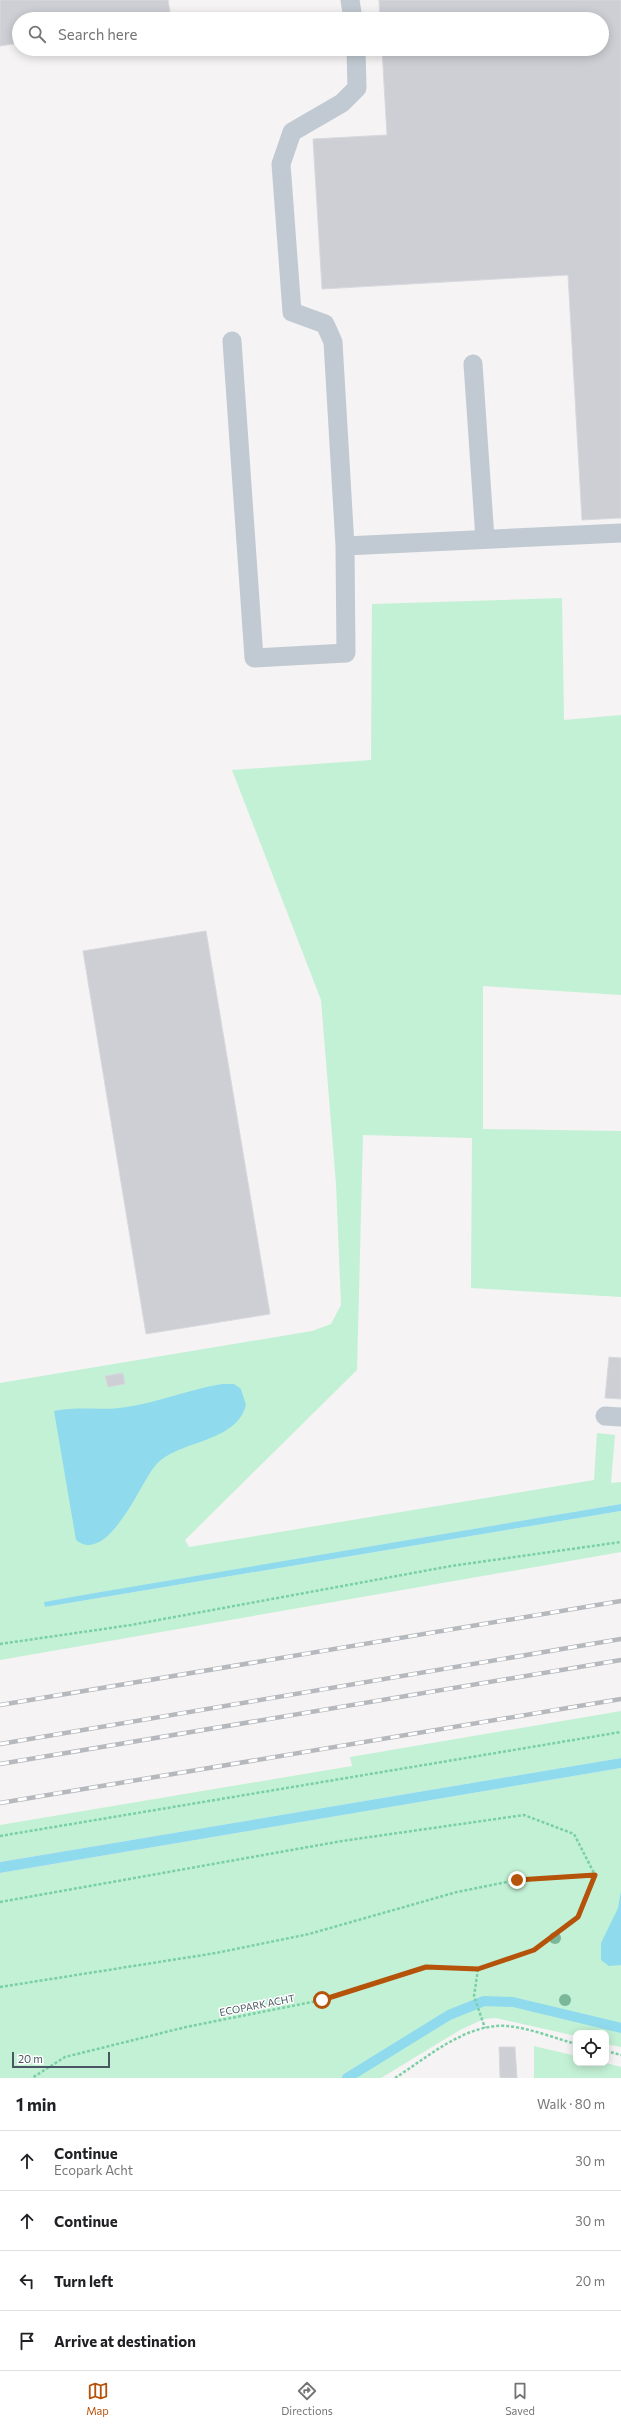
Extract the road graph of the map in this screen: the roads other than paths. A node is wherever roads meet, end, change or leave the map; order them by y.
1 (350, 0) edge
2 (352, 12) edge
3 (356, 56) edge
4 (232, 341) dead end
5 (472, 364) dead end
6 (621, 533) edge
7 (485, 539) junction
8 (345, 546) junction

1 - 2 lane
3 - 8 lane
4 - 8 lane
5 - 7 lane
6 - 7 lane
7 - 8 lane

